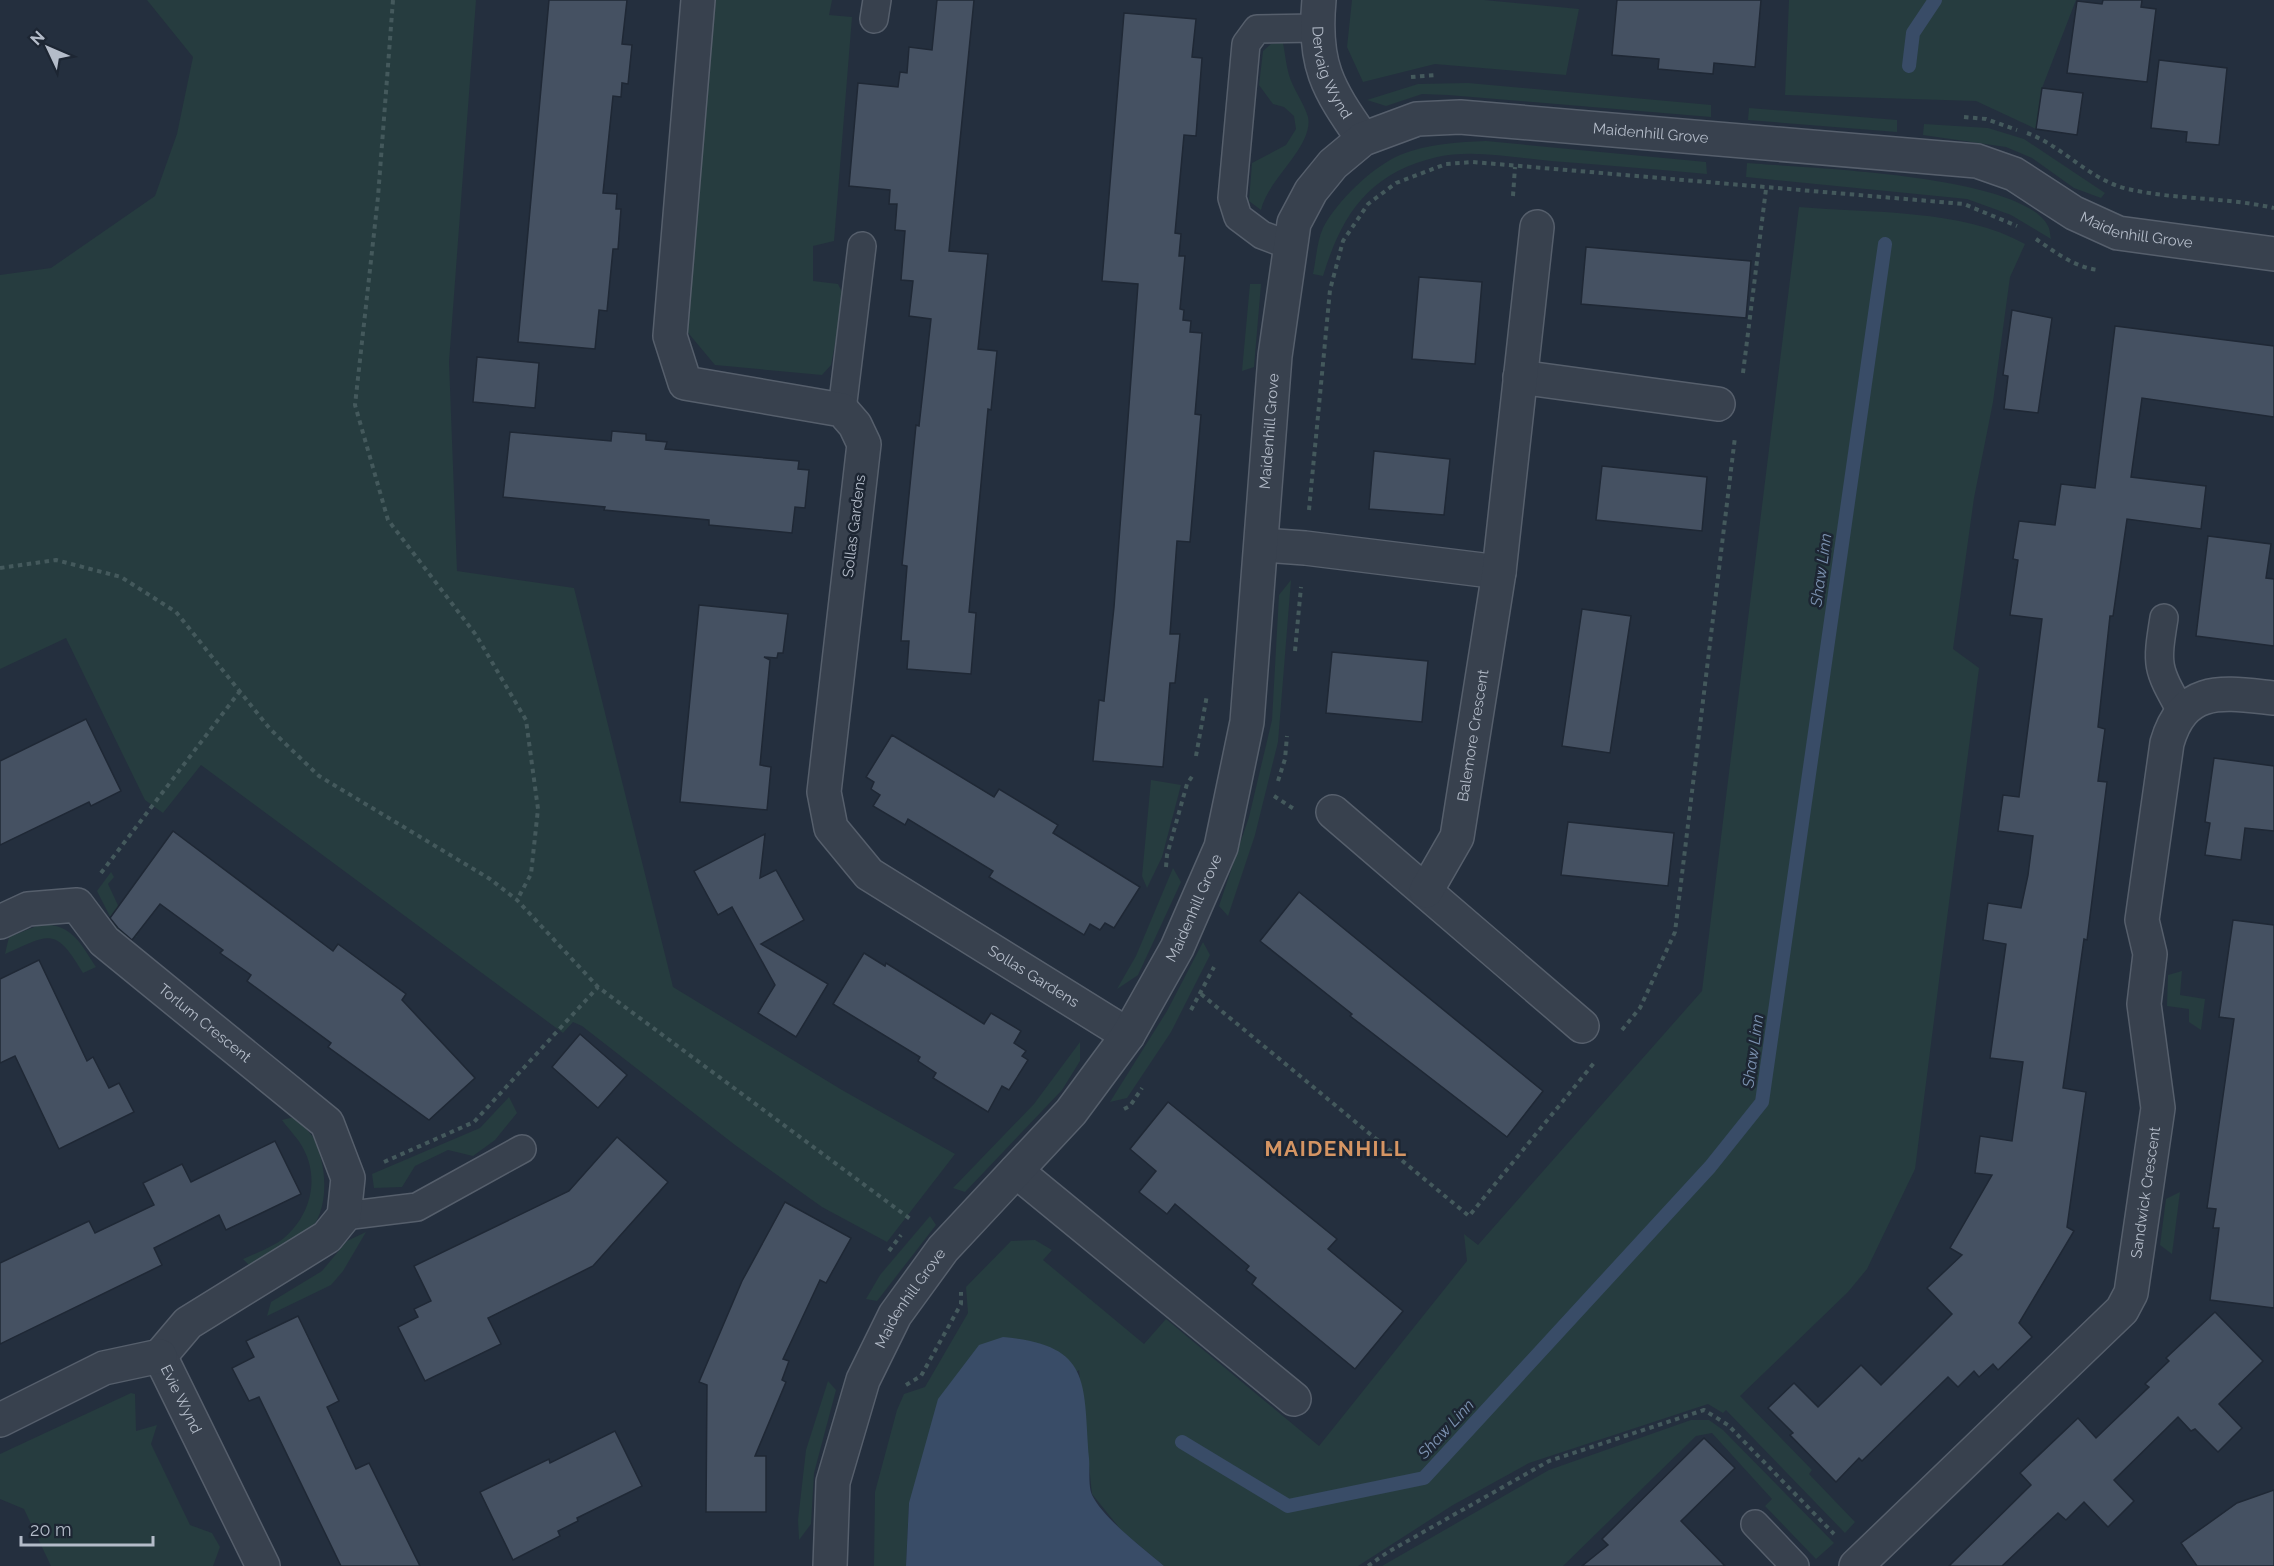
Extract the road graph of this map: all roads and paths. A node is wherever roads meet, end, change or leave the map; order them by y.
1 (393, 0) edge
2 (698, 0) edge
3 (1318, 14) edge
4 (1363, 139) junction
5 (1766, 189) dead end
6 (1537, 227) dead end
7 (862, 246) dead end
8 (1291, 246) junction
9 (2274, 254) edge
10 (1520, 377) junction
11 (1732, 405) junction
12 (842, 410) junction
13 (1262, 545) junction
14 (0, 568) edge
15 (1499, 572) junction
16 (2164, 618) dead end
17 (240, 691) junction
18 (2274, 698) edge
19 (2181, 711) junction
20 (1333, 812) dead end
21 (1426, 891) junction
22 (517, 900) junction
23 (77, 905) junction
24 (0, 922) edge
25 (598, 987) junction
26 (1201, 994) dead end
27 (1582, 1026) dead end
28 (1618, 1034) dead end
29 (1128, 1035) junction
30 (1596, 1061) dead end
31 (522, 1149) dead end
32 (1016, 1171) junction
33 (348, 1178) junction
34 (344, 1216) junction
35 (914, 1221) dead end
36 (961, 1286) dead end
37 (160, 1356) junction
38 (904, 1387) dead end
39 (1294, 1399) dead end
40 (0, 1420) edge
41 (1755, 1524) dead end
42 (1858, 1563) edge
43 (263, 1566) edge
44 (830, 1566) edge
45 (1368, 1566) edge
46 (1796, 1566) edge

1 - 22 path
2 - 12 street
3 - 4 street, Dervaig Wynd
3 - 8 lane
4 - 8 street, Maidenhill Grove
4 - 9 street, Maidenhill Grove
5 - 11 path
6 - 10 street, Balemore Crescent
7 - 12 lane
8 - 13 street, Maidenhill Grove
10 - 11 street
10 - 15 street, Balemore Crescent
11 - 28 path
12 - 29 street, Sollas Gardens
13 - 15 street
13 - 29 street, Maidenhill Grove
14 - 17 path
15 - 21 street, Balemore Crescent
16 - 19 lane
17 - 22 path
17 - 23 path
18 - 19 street
19 - 42 street, Sandwick Crescent
20 - 21 street
21 - 27 street
22 - 25 path
23 - 24 street
23 - 33 street, Torlum Crescent
25 - 33 path
25 - 35 path
26 - 30 path
29 - 32 street, Maidenhill Grove
31 - 34 lane
32 - 39 street
32 - 44 street, Maidenhill Grove
33 - 34 street, Torlum Crescent
34 - 37 street
36 - 38 path
37 - 40 street, Evie Wynd
37 - 43 street, Evie Wynd
41 - 46 lane
42 - 45 path

